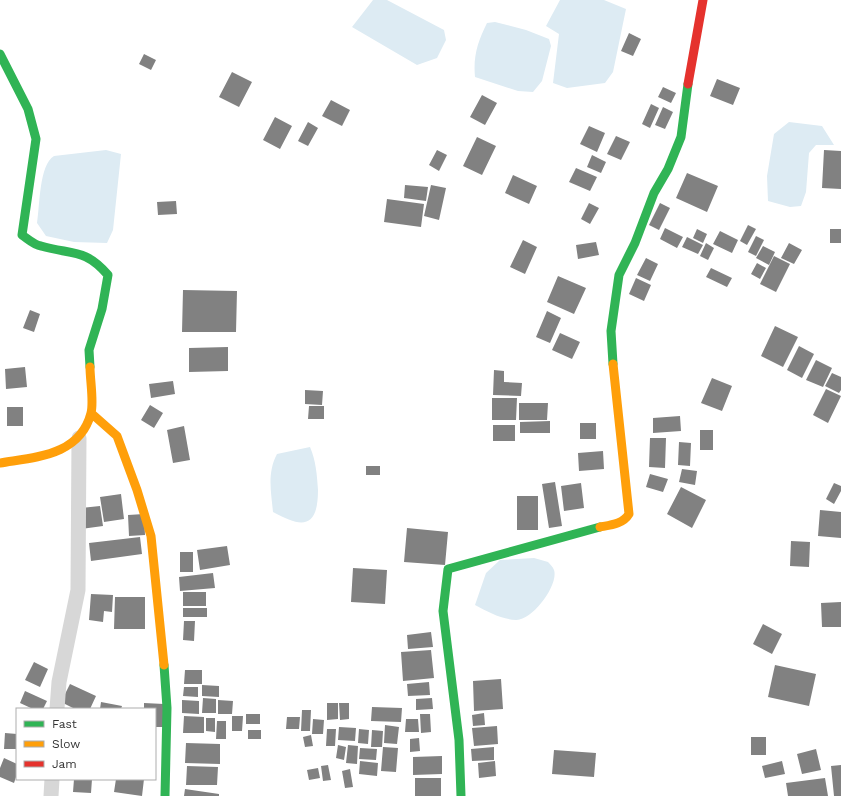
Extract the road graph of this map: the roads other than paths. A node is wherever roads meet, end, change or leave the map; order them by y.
1 (703, 0) edge
2 (0, 54) edge
3 (91, 413) junction
4 (79, 438) junction
5 (0, 463) edge
6 (57, 708) edge
7 (52, 780) edge
8 (51, 796) edge
9 (165, 796) edge
10 (461, 796) edge

1 - 10 street
2 - 3 street
3 - 4 street
3 - 9 street
4 - 5 street
4 - 6 street
7 - 8 street

